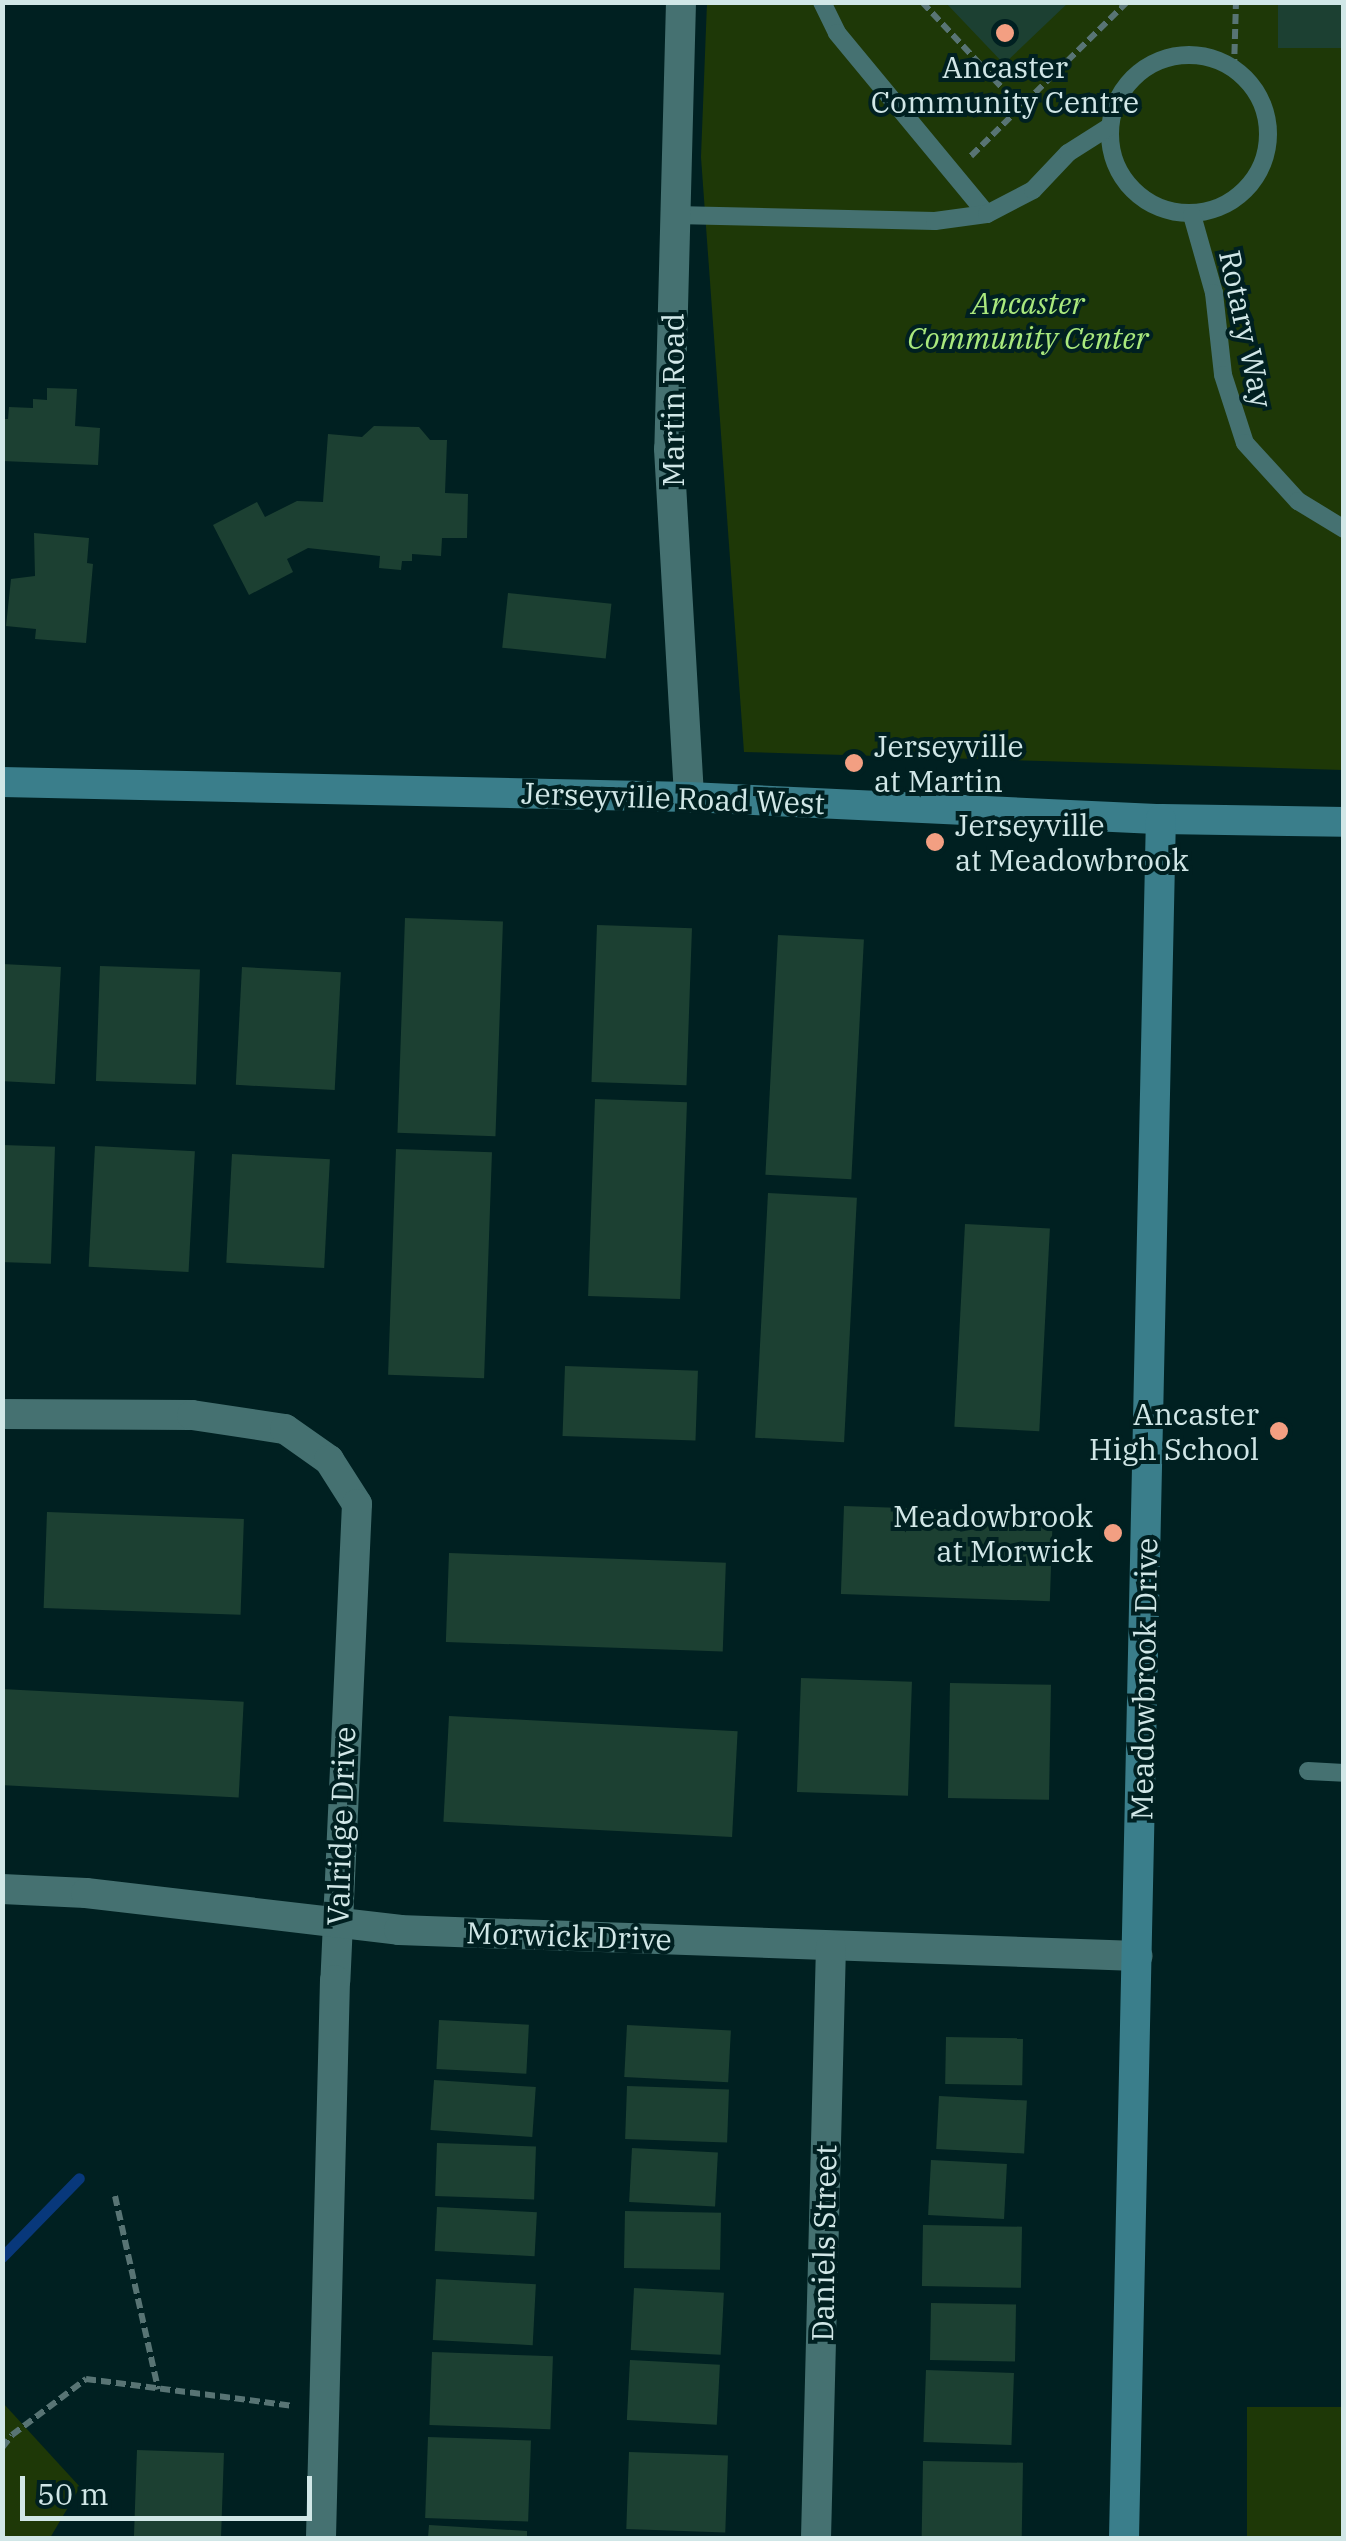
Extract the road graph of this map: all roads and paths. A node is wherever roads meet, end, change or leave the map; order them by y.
1 (681, 2) edge
2 (822, 2) edge
3 (922, 2) edge
4 (1126, 2) edge
5 (1236, 2) edge
6 (1234, 69) junction
7 (1020, 107) junction
8 (1108, 127) junction
9 (953, 173) junction
10 (987, 214) junction
11 (675, 215) junction
12 (1192, 215) junction
13 (1344, 530) edge
14 (2, 782) edge
15 (689, 797) junction
16 (1161, 819) junction
17 (1344, 822) edge
18 (2, 1414) edge
19 (1308, 1770) dead end
20 (1344, 1772) edge
21 (2, 1889) edge
22 (338, 1925) junction
23 (831, 1946) junction
24 (1138, 1956) junction
25 (115, 2196) dead end
26 (158, 2389) junction
27 (324, 2410) junction
28 (2, 2448) edge
29 (321, 2538) edge
30 (816, 2538) edge
31 (1124, 2538) edge

1 - 11 street, Martin Road
2 - 9 lane
3 - 7 path
4 - 7 path
5 - 6 path
6 - 8 lane
6 - 12 lane
7 - 9 path
8 - 10 lane
8 - 12 lane
9 - 10 lane
10 - 11 lane
11 - 15 street, Martin Road
12 - 13 lane, Rotary Way
14 - 15 street, Jerseyville Road West
15 - 16 street, Jerseyville Road West
16 - 17 street, Jerseyville Road West
16 - 24 street, Meadowbrook Drive
18 - 22 street, Valridge Drive
19 - 20 lane
21 - 22 street, Morwick Drive
22 - 23 street, Morwick Drive
22 - 27 street, Valridge Drive
23 - 24 street, Morwick Drive
23 - 30 street, Daniels Street
24 - 31 street, Meadowbrook Drive
25 - 26 path
26 - 27 path
26 - 28 path
27 - 29 street, Valridge Drive

